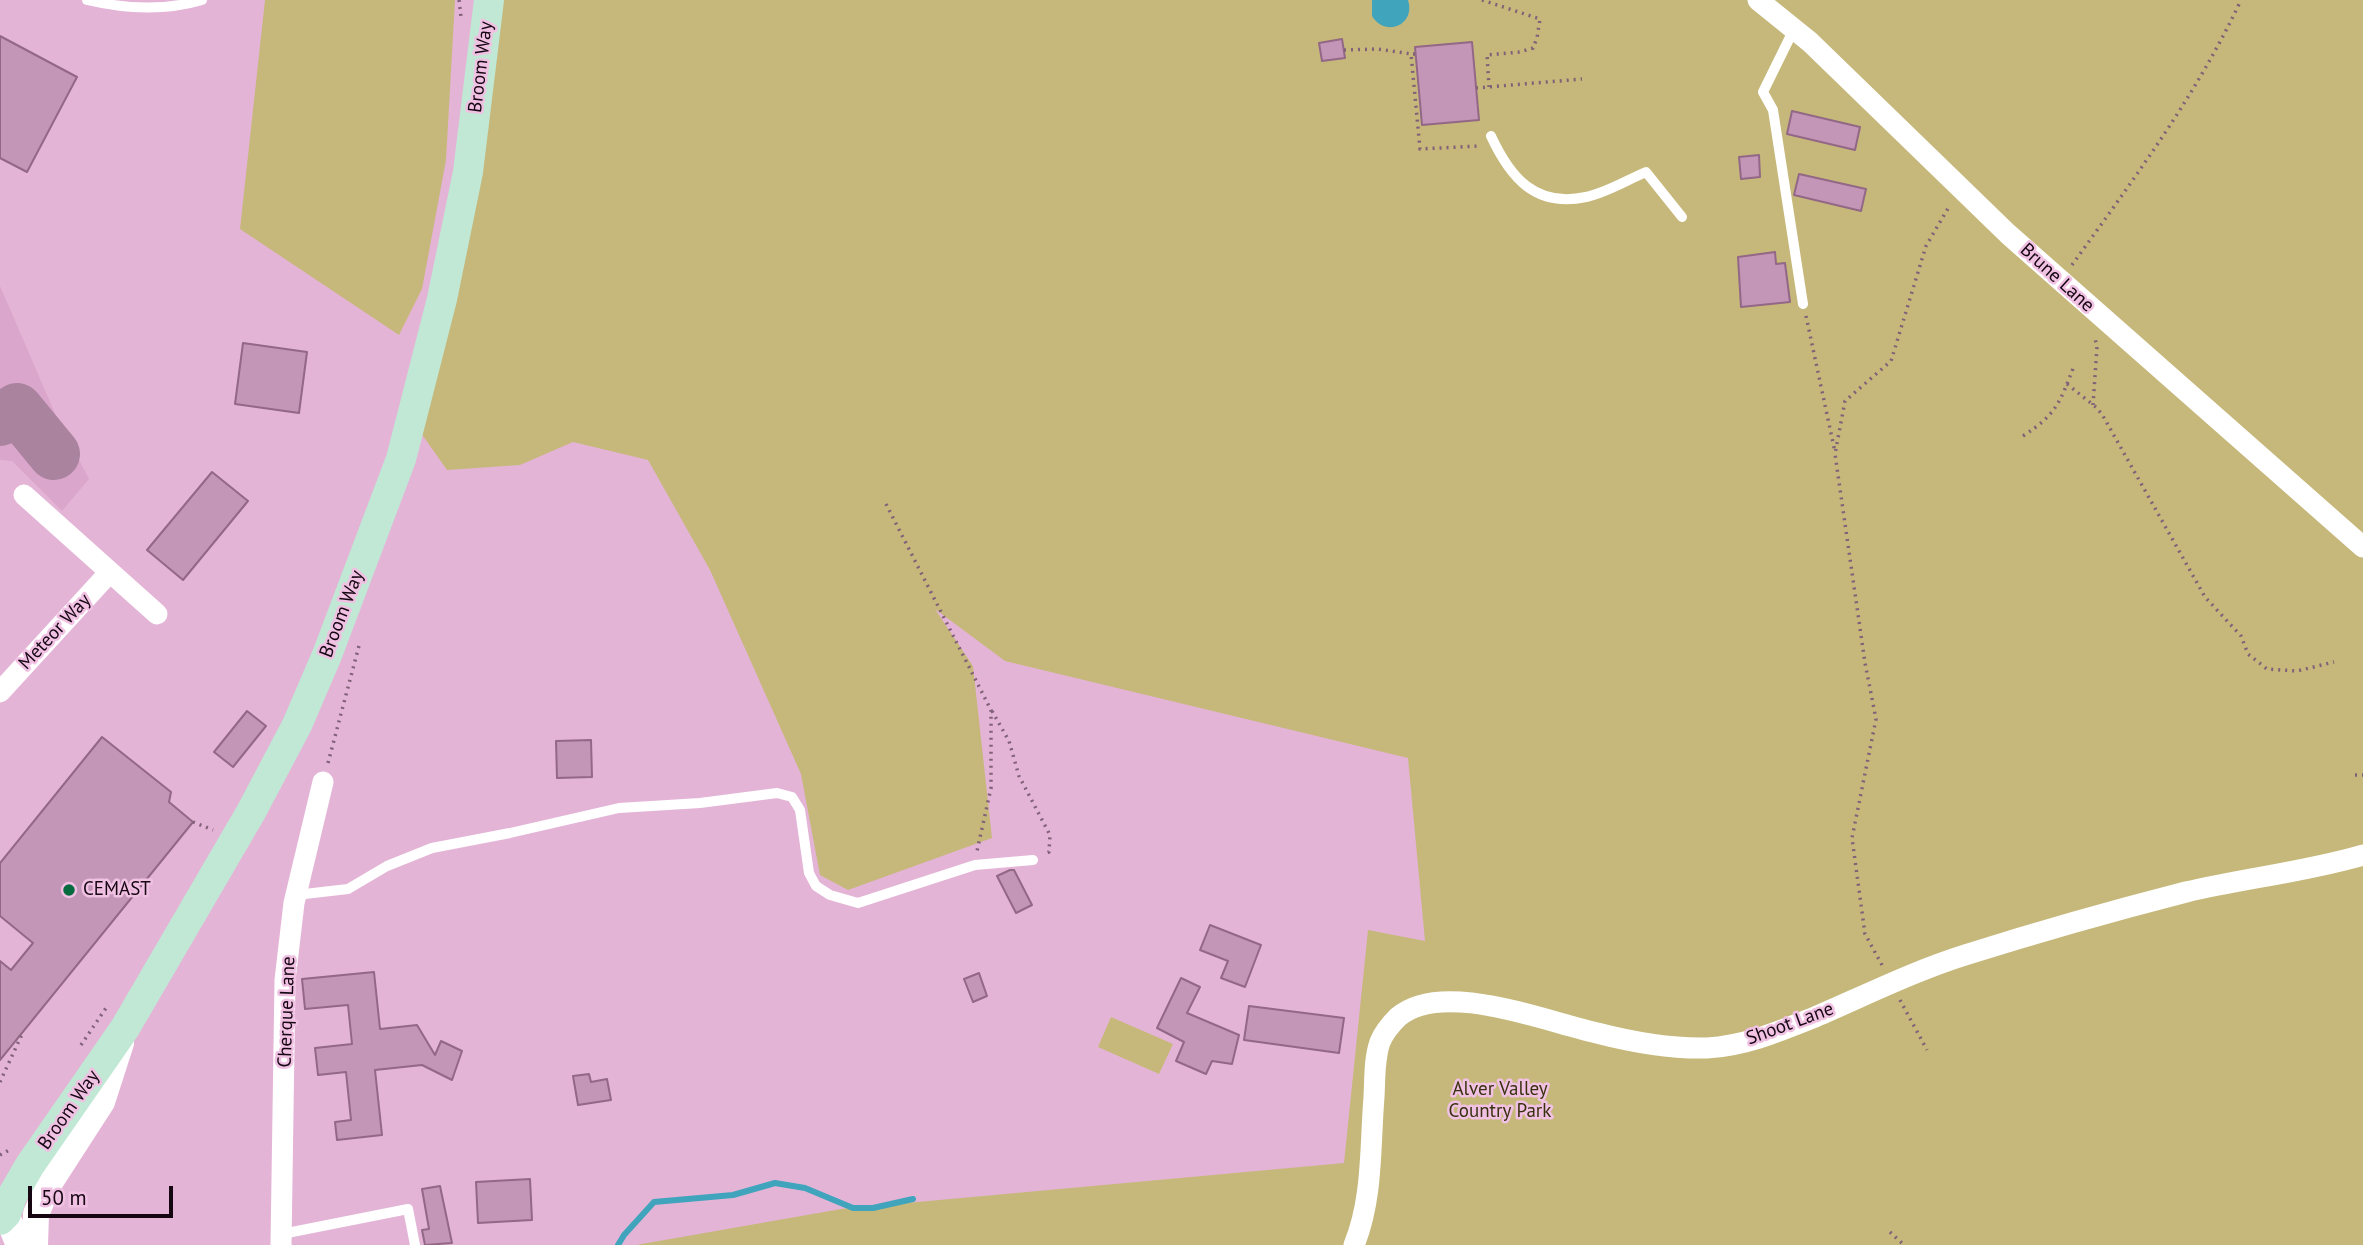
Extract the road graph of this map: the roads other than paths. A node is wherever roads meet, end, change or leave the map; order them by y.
1 (87, 0) edge
2 (202, 0) edge
3 (489, 0) edge
4 (1758, 0) edge
5 (1794, 29) junction
6 (1493, 140) road end
7 (1682, 216) dead end
8 (1803, 304) road end
9 (24, 495) dead end
10 (2363, 547) edge
11 (109, 573) junction
12 (157, 614) dead end
13 (0, 692) edge
14 (323, 782) dead end
15 (2363, 855) edge
16 (1033, 860) road end
17 (296, 895) junction
18 (117, 1016) junction
19 (2, 1205) edge
20 (282, 1240) edge
21 (19, 1245) edge
22 (35, 1245) edge
23 (415, 1245) edge
24 (1354, 1245) edge

1 - 2 lane
3 - 18 main road, Broom Way
4 - 5 street, Brune Lane
5 - 8 lane
5 - 10 street, Brune Lane
6 - 7 lane
9 - 11 street
11 - 12 street
11 - 13 street, Meteor Way
14 - 17 street, Cherque Lane
15 - 24 street, Shoot Lane
16 - 17 lane
17 - 20 street, Cherque Lane
18 - 19 main road, Broom Way
18 - 22 street
19 - 21 street
20 - 23 lane

